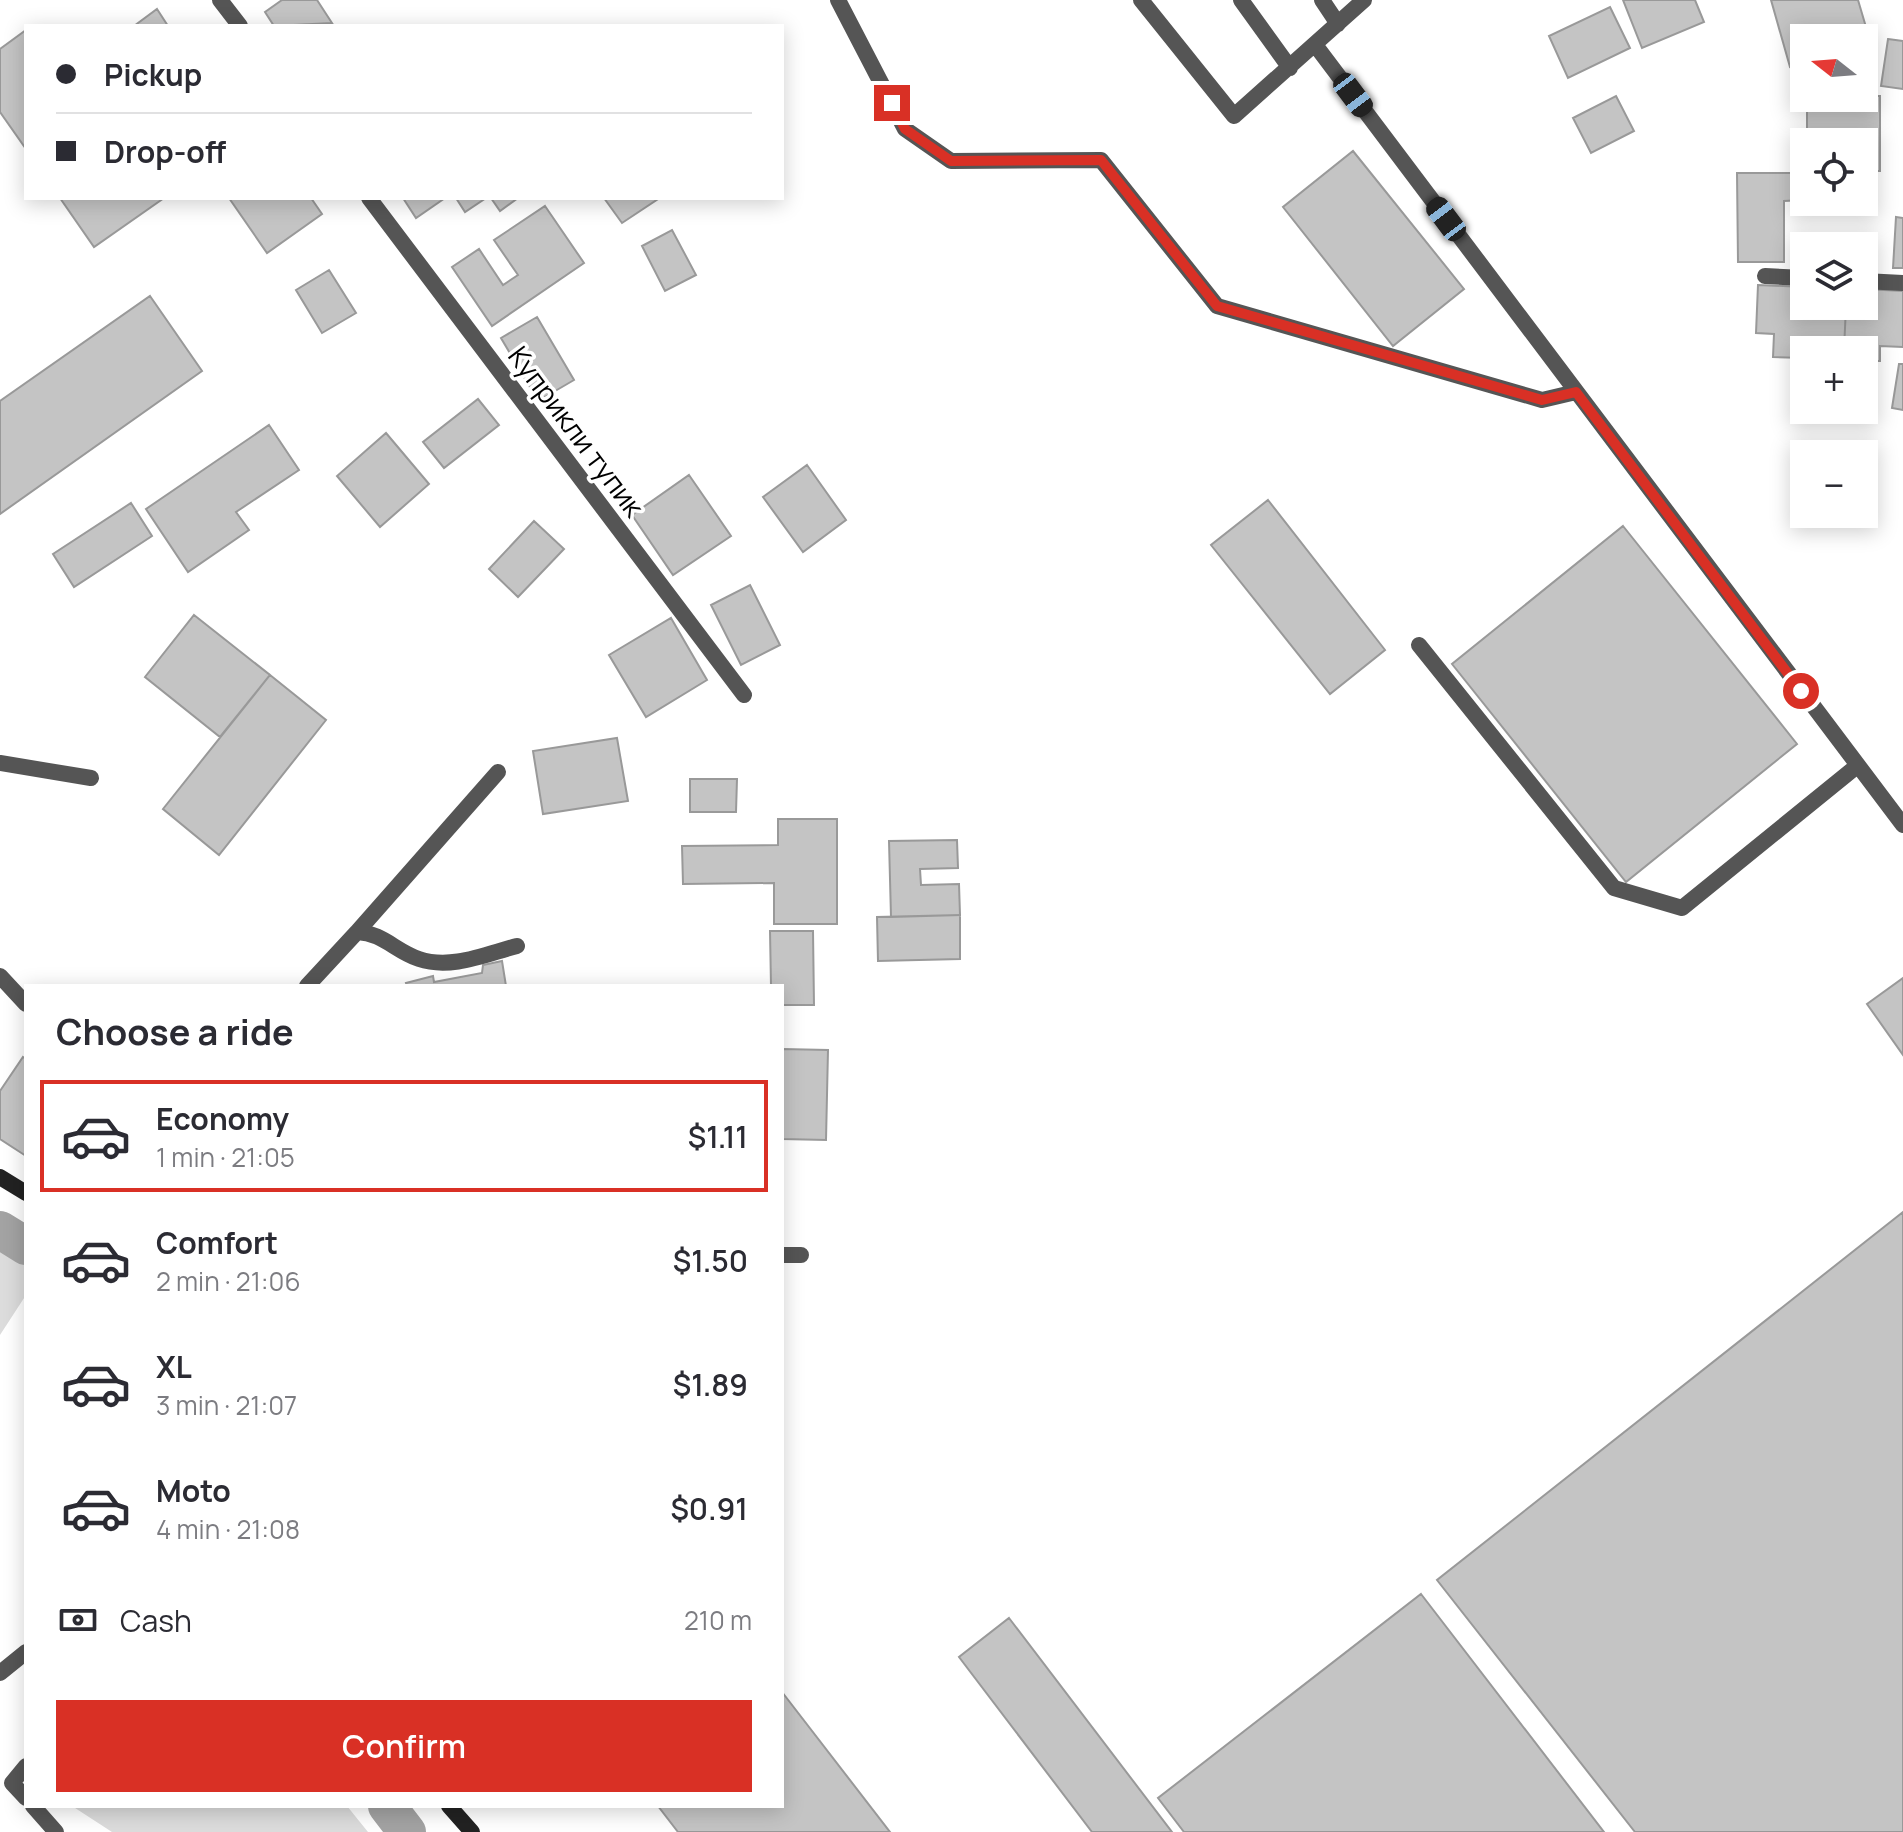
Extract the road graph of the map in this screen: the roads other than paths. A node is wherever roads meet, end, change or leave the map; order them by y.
1 (220, 0) edge
2 (838, 0) edge
3 (1141, 0) edge
4 (1241, 0) edge
5 (1322, 0) edge
6 (1364, 0) edge
7 (238, 24) edge
8 (1338, 24) junction
9 (1316, 46) junction
10 (1290, 68) junction
11 (371, 200) edge
12 (1765, 276) dead end
13 (1790, 277) edge
14 (1878, 282) edge
15 (1903, 283) edge
16 (1576, 392) junction
17 (1419, 645) dead end
18 (744, 695) dead end
19 (0, 763) edge
20 (1857, 766) junction
21 (498, 772) dead end
22 (91, 778) dead end
23 (1903, 825) edge
24 (357, 932) junction
25 (517, 946) dead end
26 (0, 976) edge
27 (309, 984) edge
28 (24, 1002) edge
29 (0, 1177) edge
30 (24, 1192) edge
31 (784, 1255) edge
32 (801, 1255) dead end
33 (24, 1654) edge
34 (0, 1673) edge
35 (24, 1768) edge
36 (24, 1796) edge
37 (35, 1808) edge
38 (451, 1808) edge
39 (56, 1832) edge
40 (472, 1832) edge

1 - 7 street
2 - 16 street
3 - 10 street
4 - 10 street
5 - 8 street
6 - 8 street
8 - 9 street
9 - 10 street
9 - 16 street
11 - 18 street, Куприкли тупик
12 - 13 street
14 - 15 street
16 - 20 street
17 - 20 street
19 - 22 street
20 - 23 street
21 - 24 street
24 - 25 street
24 - 27 street
26 - 28 street
29 - 30 street
31 - 32 street
33 - 34 street
35 - 36 street
37 - 39 street
38 - 40 street

